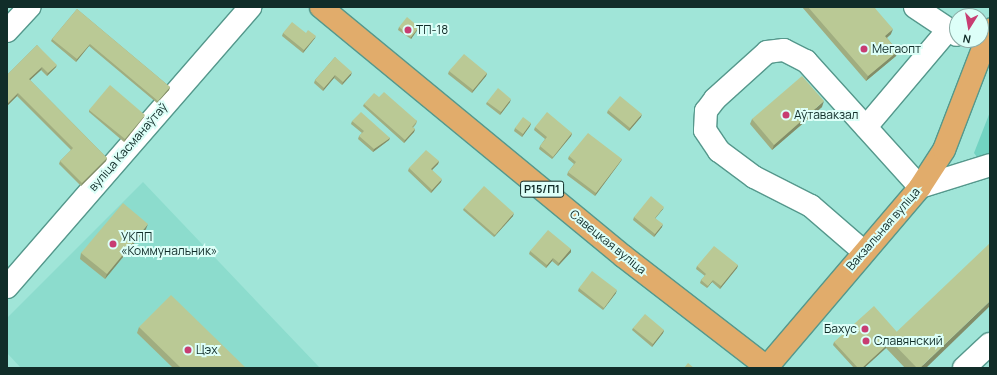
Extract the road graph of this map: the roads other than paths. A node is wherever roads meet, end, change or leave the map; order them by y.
1 (28, 7) edge
2 (250, 7) edge
3 (321, 7) edge
4 (915, 7) edge
5 (7, 31) edge
6 (949, 31) edge
7 (949, 36) edge
8 (978, 48) edge
9 (866, 126) junction
10 (990, 165) edge
11 (920, 187) junction
12 (863, 251) junction
13 (7, 287) edge
14 (990, 344) edge
15 (767, 368) edge
16 (964, 368) edge

1 - 5 street
2 - 13 street, вуліца Касманаўтаў
3 - 15 main road, Савецкая вуліца / Р15/П1
4 - 6 street
7 - 9 street
8 - 11 main road, Вакзальная вуліца
9 - 11 street
9 - 12 street
10 - 11 street
11 - 12 main road, Вакзальная вуліца
12 - 15 main road, Вакзальная вуліца
14 - 16 street

